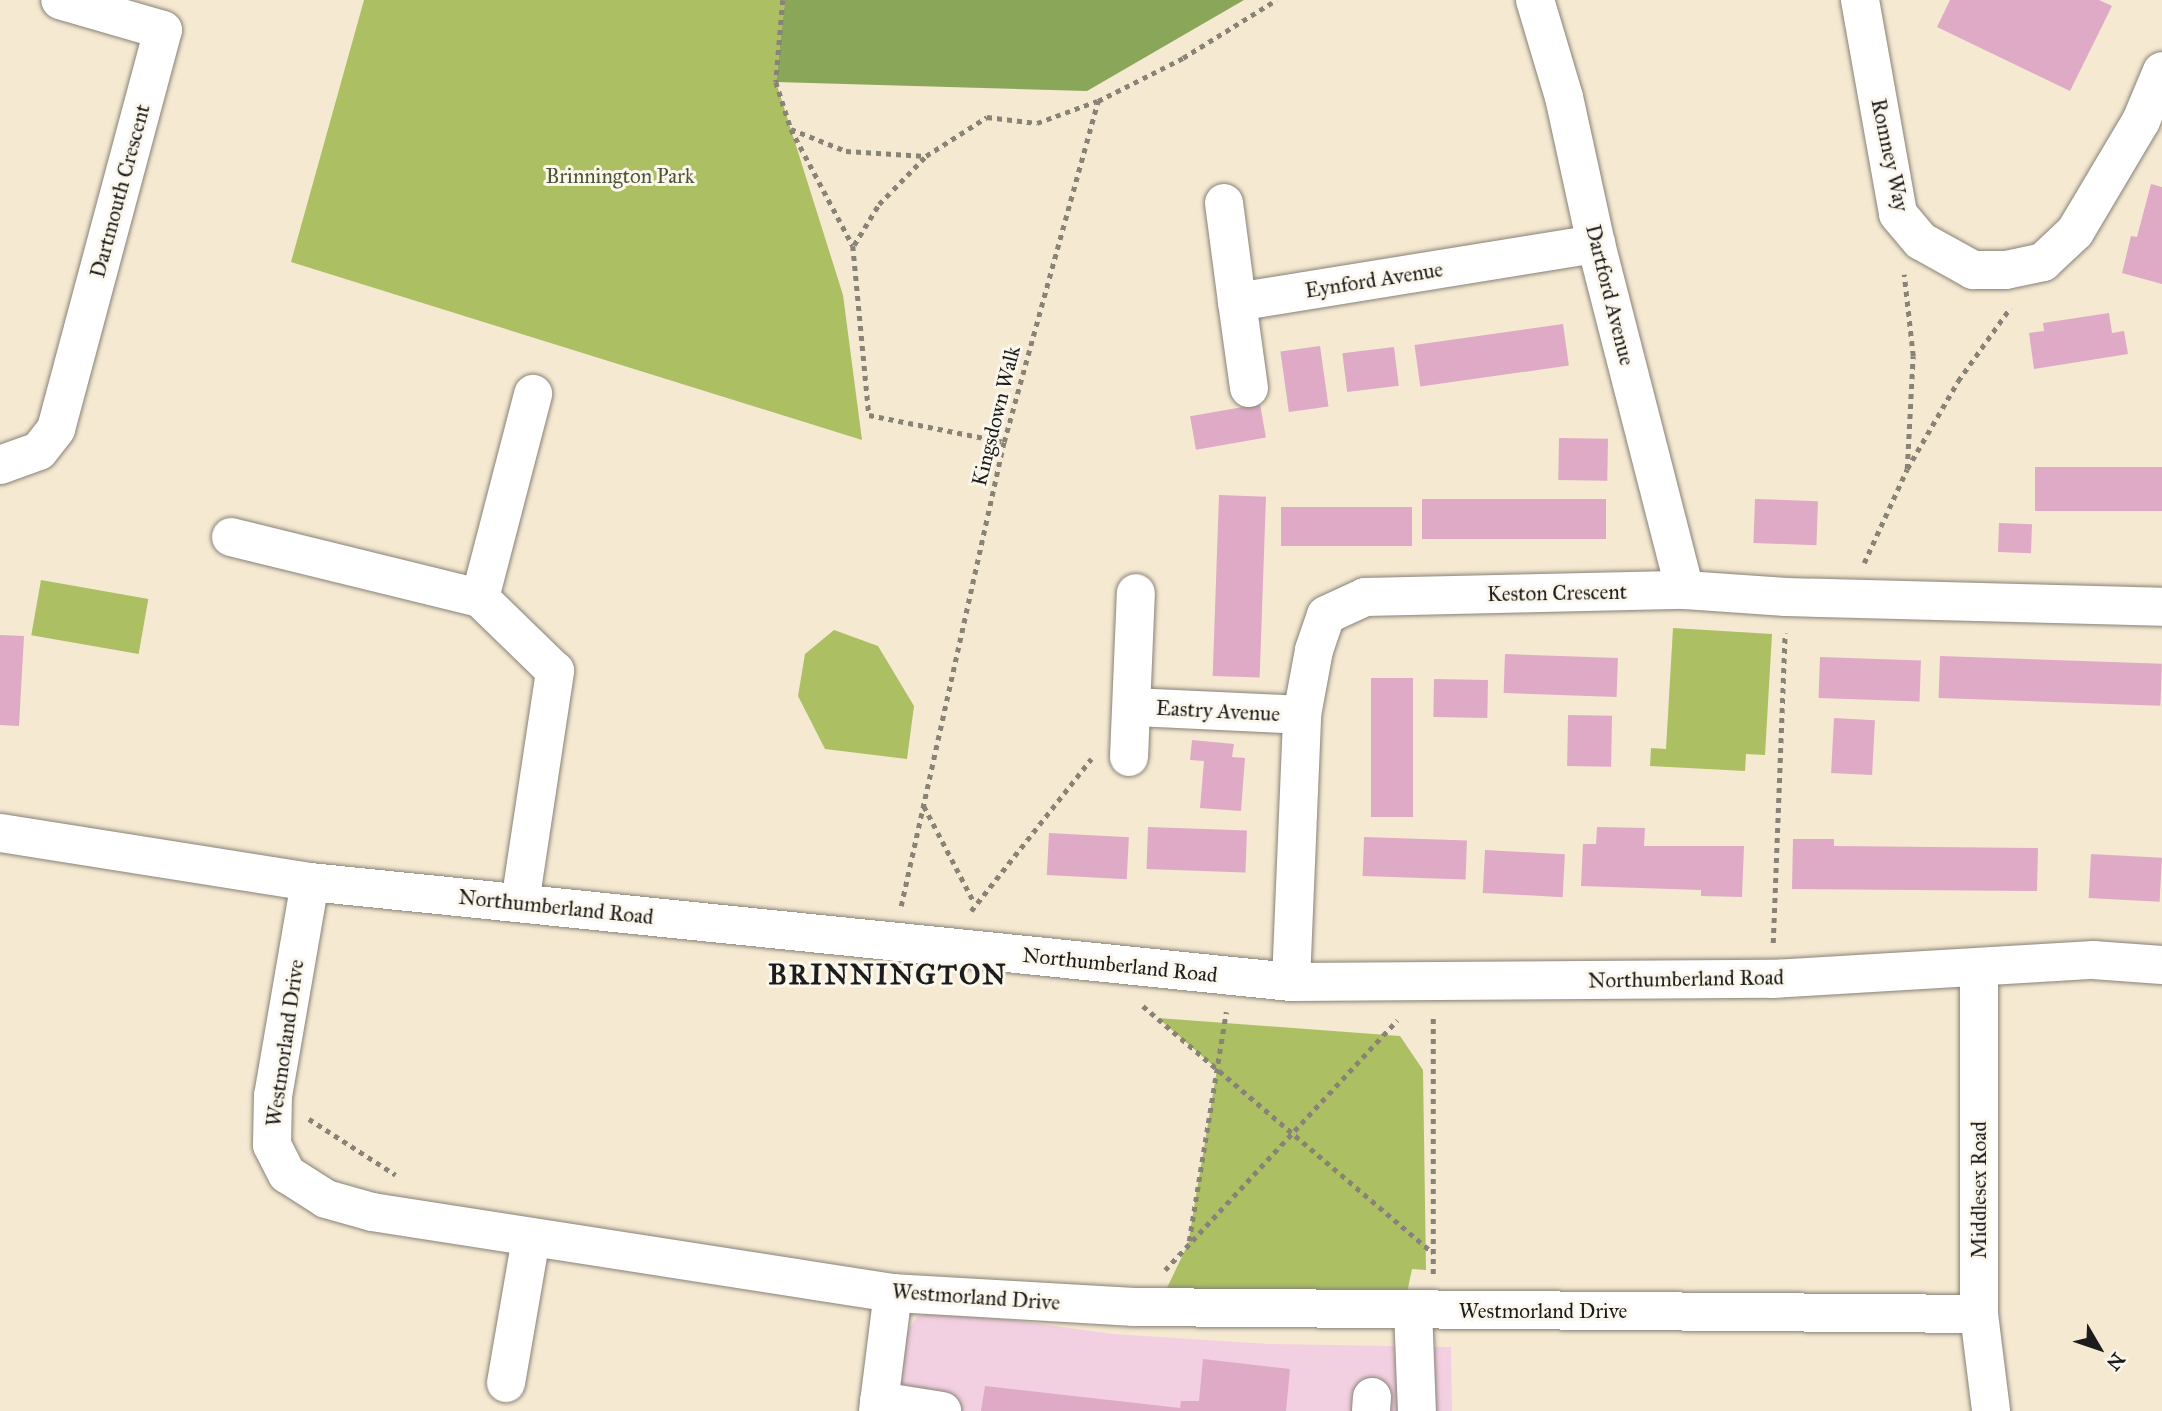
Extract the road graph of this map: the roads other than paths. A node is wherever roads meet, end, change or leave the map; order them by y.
1 (60, 0) edge
2 (1535, 0) edge
3 (1860, 0) edge
4 (2162, 71) edge
5 (2151, 125) edge
6 (1224, 203) dead end
7 (1596, 244) junction
8 (1237, 302) junction
9 (1249, 388) dead end
10 (533, 394) dead end
11 (0, 465) edge
12 (232, 537) dead end
13 (1685, 590) junction
14 (1136, 593) dead end
15 (480, 598) junction
16 (2162, 607) edge
17 (1134, 707) junction
18 (1302, 715) junction
19 (1129, 757) dead end
20 (0, 833) edge
21 (310, 882) junction
22 (520, 903) junction
23 (2162, 965) edge
24 (1979, 968) junction
25 (1291, 982) junction
26 (531, 1238) junction
27 (893, 1293) junction
28 (1423, 1310) junction
29 (1979, 1314) junction
30 (506, 1383) dead end
31 (878, 1406) edge
32 (942, 1411) edge
33 (1418, 1411) edge
34 (1992, 1411) edge

1 - 11 street, Dartmouth Crescent
2 - 7 street, Dartford Avenue
3 - 5 street, Romney Way
4 - 5 street
6 - 8 street
7 - 8 street, Eynford Avenue
7 - 13 street, Dartford Avenue
8 - 9 street
10 - 15 street
12 - 15 street
13 - 16 street, Keston Crescent
13 - 18 street, Keston Crescent
14 - 17 street
15 - 22 street
17 - 18 street, Eastry Avenue
17 - 19 street
18 - 25 street, Keston Crescent
20 - 21 street, Northumberland Road
21 - 22 street, Northumberland Road
21 - 26 street, Westmorland Drive
22 - 25 street, Northumberland Road
23 - 24 street, Northumberland Road
24 - 25 street, Northumberland Road
24 - 29 street, Middlesex Road
26 - 27 street, Westmorland Drive
26 - 30 street
27 - 28 street, Westmorland Drive
27 - 31 street
28 - 29 street, Westmorland Drive
28 - 33 street
29 - 34 street, Middlesex Road
31 - 32 street

